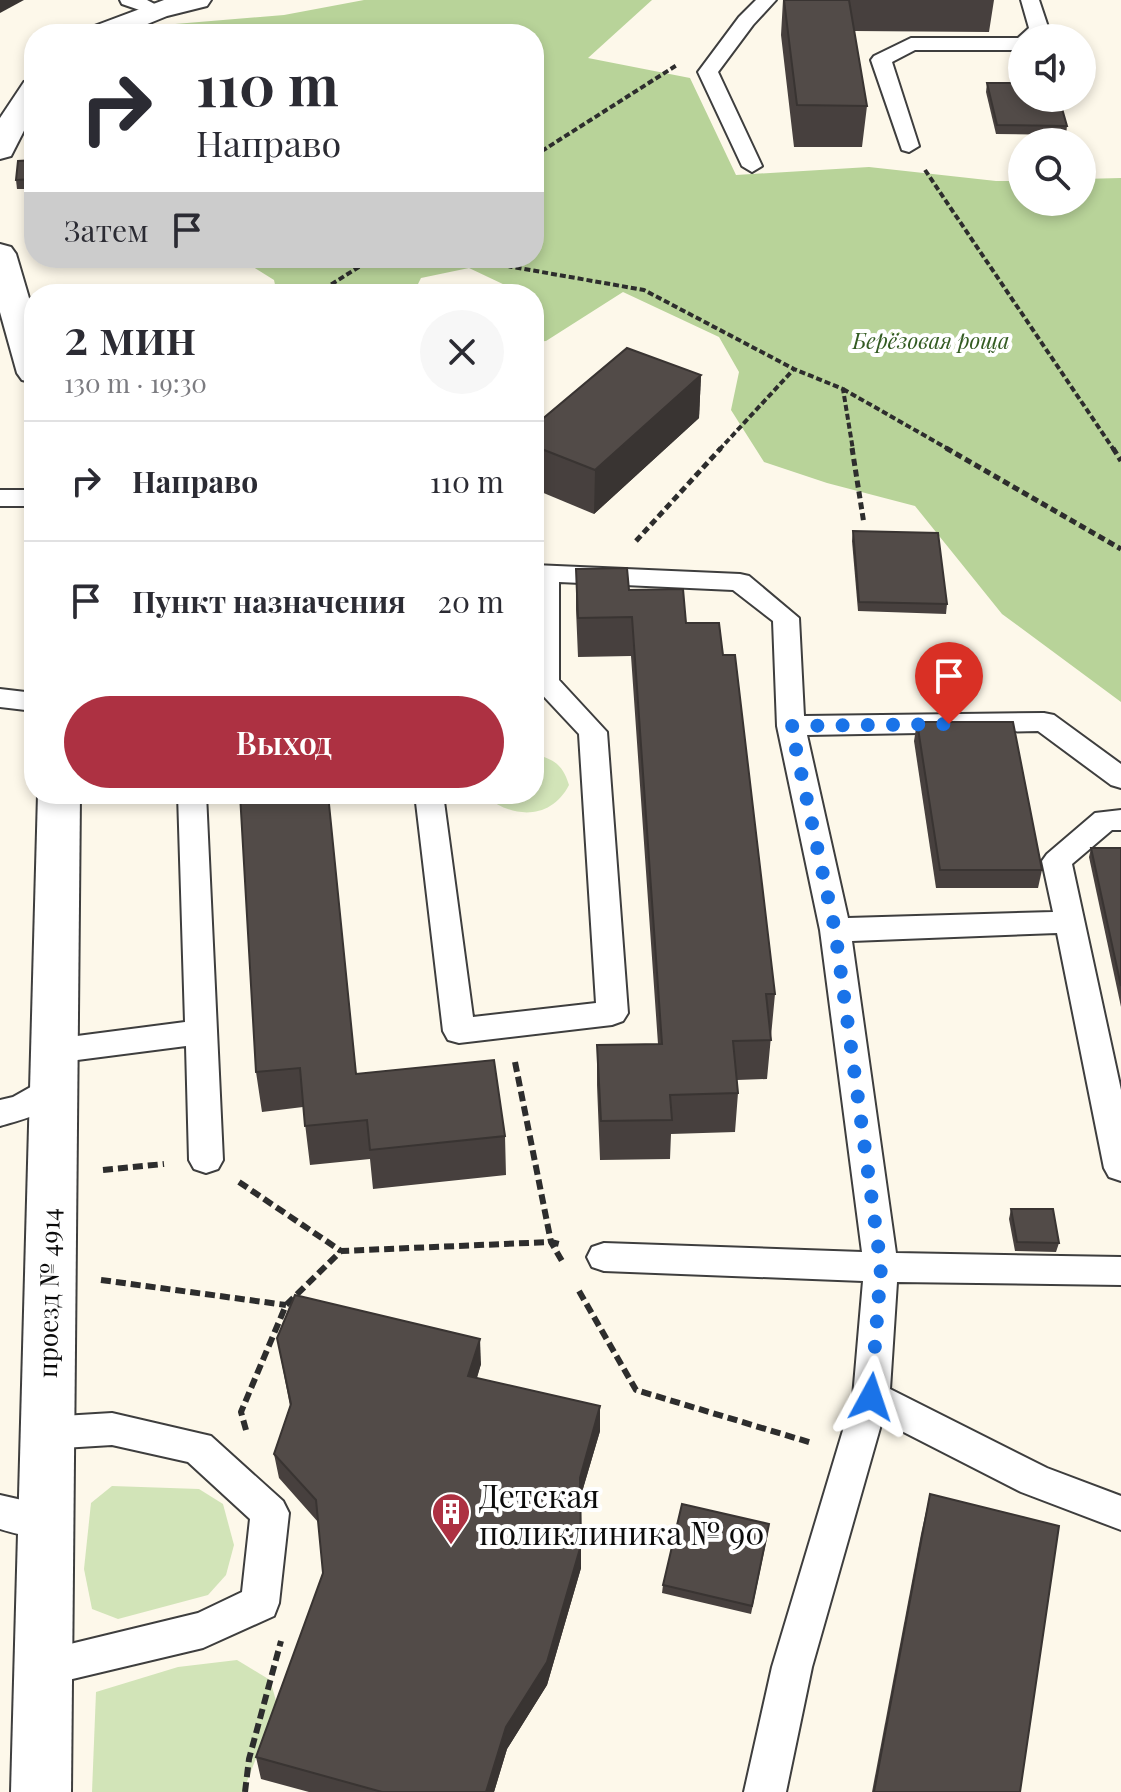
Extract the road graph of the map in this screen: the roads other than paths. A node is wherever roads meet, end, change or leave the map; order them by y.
1 (129, 0) edge
2 (197, 0) edge
3 (767, 0) edge
4 (1030, 0) edge
5 (157, 10) junction
6 (123, 24) edge
7 (1037, 24) edge
8 (1008, 45) edge
9 (24, 103) edge
10 (909, 146) road end
11 (0, 150) edge
12 (752, 166) dead end
13 (0, 254) edge
14 (24, 335) edge
15 (0, 498) edge
16 (24, 498) edge
17 (544, 574) edge
18 (544, 660) edge
19 (0, 698) edge
20 (24, 701) edge
21 (791, 726) junction
22 (1121, 778) edge
23 (59, 804) edge
24 (192, 804) edge
25 (430, 804) edge
26 (1121, 820) edge
27 (1070, 922) junction
28 (835, 930) junction
29 (200, 1032) junction
30 (53, 1070) junction
31 (0, 1113) edge
32 (206, 1160) dead end
33 (1121, 1168) edge
34 (604, 1257) road end
35 (881, 1267) junction
36 (1121, 1271) edge
37 (871, 1397) junction
38 (46, 1433) junction
39 (1121, 1513) edge
40 (22, 1516) edge
41 (43, 1667) junction
42 (41, 1792) edge
43 (765, 1792) edge

1 - 5 lane
2 - 5 street
3 - 12 lane
4 - 7 lane
5 - 6 street
8 - 10 lane
9 - 11 street
13 - 14 street
15 - 16 lane
17 - 21 lane
18 - 25 lane
19 - 20 lane
21 - 22 lane
21 - 28 lane
23 - 30 street, проезд № 4914
24 - 29 lane
26 - 27 lane
27 - 28 lane
27 - 33 lane
28 - 35 lane
29 - 30 lane
29 - 32 lane
30 - 31 lane
30 - 38 street, проезд № 4914
34 - 35 lane
35 - 36 lane
35 - 37 lane
37 - 39 lane
37 - 43 lane
38 - 40 street, проезд № 4914
38 - 41 lane
40 - 41 street, проезд № 4914
41 - 42 street, проезд № 4914

